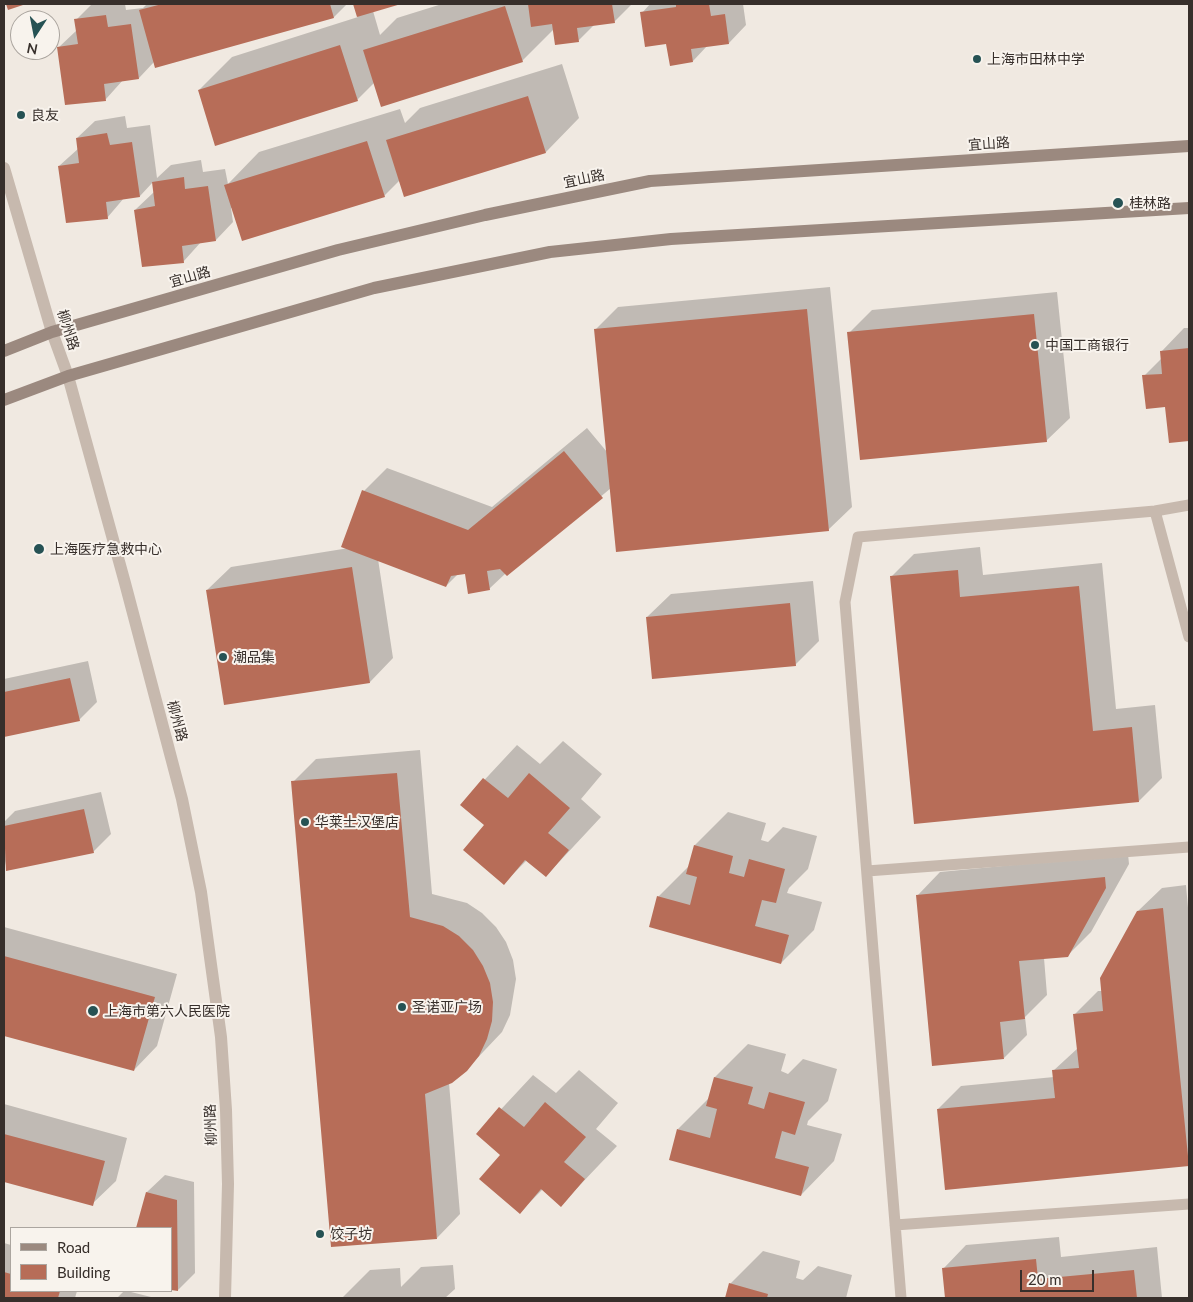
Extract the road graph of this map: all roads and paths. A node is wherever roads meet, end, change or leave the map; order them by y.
1 (1189, 146) edge
2 (4, 168) edge
3 (1189, 208) edge
4 (52, 332) junction
5 (4, 351) edge
6 (68, 376) junction
7 (4, 400) edge
8 (1189, 505) edge
9 (1155, 511) junction
10 (1189, 637) edge
11 (1189, 847) edge
12 (867, 872) junction
13 (1189, 1204) edge
14 (895, 1225) junction
15 (226, 1298) edge
16 (901, 1298) edge

1 - 4 main road, 宜山路
2 - 4 street, 柳州路
3 - 6 main road
4 - 5 main road, 宜山路
4 - 6 street, 柳州路
6 - 7 main road
6 - 15 street, 柳州路
8 - 9 lane
9 - 10 lane
9 - 12 lane
11 - 12 lane
12 - 14 lane
13 - 14 lane
14 - 16 lane

